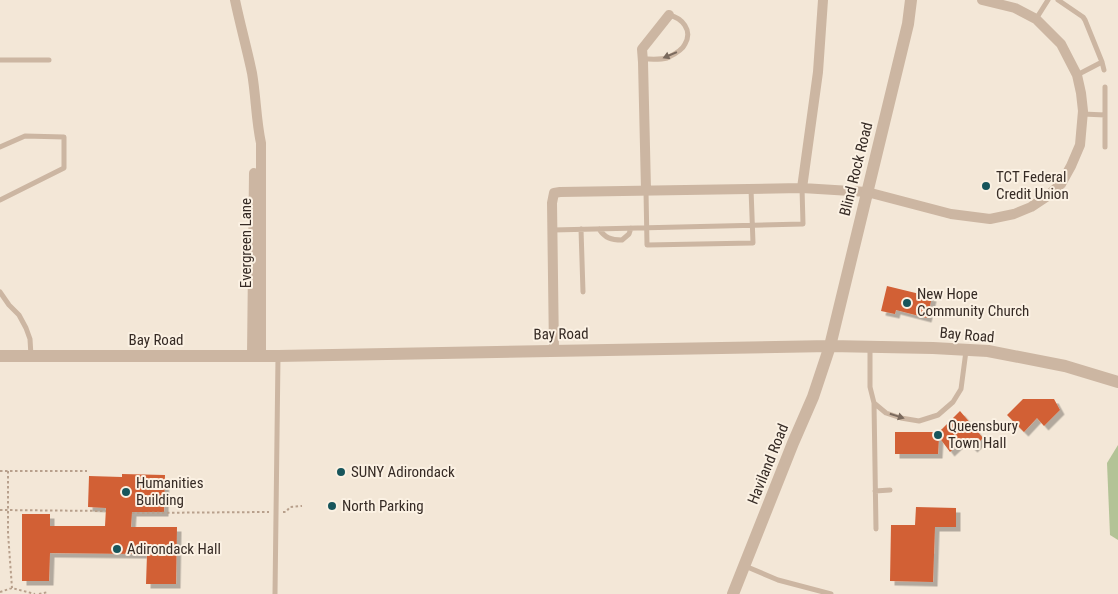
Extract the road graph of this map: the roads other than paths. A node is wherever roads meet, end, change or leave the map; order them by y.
1 (235, 0) edge
2 (823, 0) edge
3 (911, 0) edge
4 (982, 0) edge
5 (1048, 0) edge
6 (1058, 0) edge
7 (669, 15) joint
8 (1036, 20) junction
9 (643, 58) junction
10 (0, 60) edge
11 (49, 60) dead end
12 (1102, 62) junction
13 (1104, 70) dead end
14 (1077, 75) junction
15 (1105, 87) dead end
16 (1083, 114) junction
17 (1105, 115) junction
18 (0, 147) edge
19 (1105, 147) dead end
20 (802, 188) junction
21 (751, 189) junction
22 (646, 190) junction
23 (867, 192) junction
24 (0, 200) edge
25 (753, 225) junction
26 (646, 227) junction
27 (599, 228) junction
28 (631, 228) junction
29 (581, 229) junction
30 (552, 230) junction
31 (0, 292) edge
32 (582, 292) dead end
33 (830, 346) junction
34 (870, 347) junction
35 (966, 350) junction
36 (554, 351) junction
37 (0, 356) edge
38 (31, 356) junction
39 (256, 356) junction
40 (278, 356) junction
41 (1118, 382) edge
42 (874, 403) junction
43 (875, 490) junction
44 (890, 490) dead end
45 (876, 529) dead end
46 (744, 565) junction
47 (275, 594) edge
48 (733, 594) edge
49 (831, 594) edge

1 - 39 street, Evergreen Lane
2 - 20 street
3 - 23 street, Blind Rock Road
4 - 8 street
5 - 8 lane
6 - 12 lane
7 - 9 street
7 -> 9 lane
8 - 14 street
9 - 22 street
10 - 11 lane
12 - 13 lane
12 - 14 lane
14 - 16 street
15 - 17 lane
16 - 17 lane
16 - 23 street
17 - 19 lane
18 - 24 lane
20 - 21 street
20 - 23 street
20 - 25 lane
21 - 22 street
21 - 25 lane
22 - 26 lane
22 - 30 street
23 - 33 street, Blind Rock Road
25 - 26 lane
25 - 26 lane
26 - 28 lane
27 - 28 lane
27 - 28 lane
27 - 29 lane
29 - 30 lane
29 - 32 lane
30 - 36 street
31 - 38 lane
33 - 34 street, Bay Road
33 - 36 street, Bay Road
33 - 46 street, Haviland Road
34 - 35 street, Bay Road
34 - 42 lane
35 - 41 street, Bay Road
42 -> 35 lane
36 - 40 street, Bay Road
37 - 38 street, Bay Road
38 - 39 street, Bay Road
39 - 40 street, Bay Road
40 - 47 lane
42 - 43 lane
43 - 44 lane
43 - 45 lane
46 - 48 street, Haviland Road
46 - 49 lane

